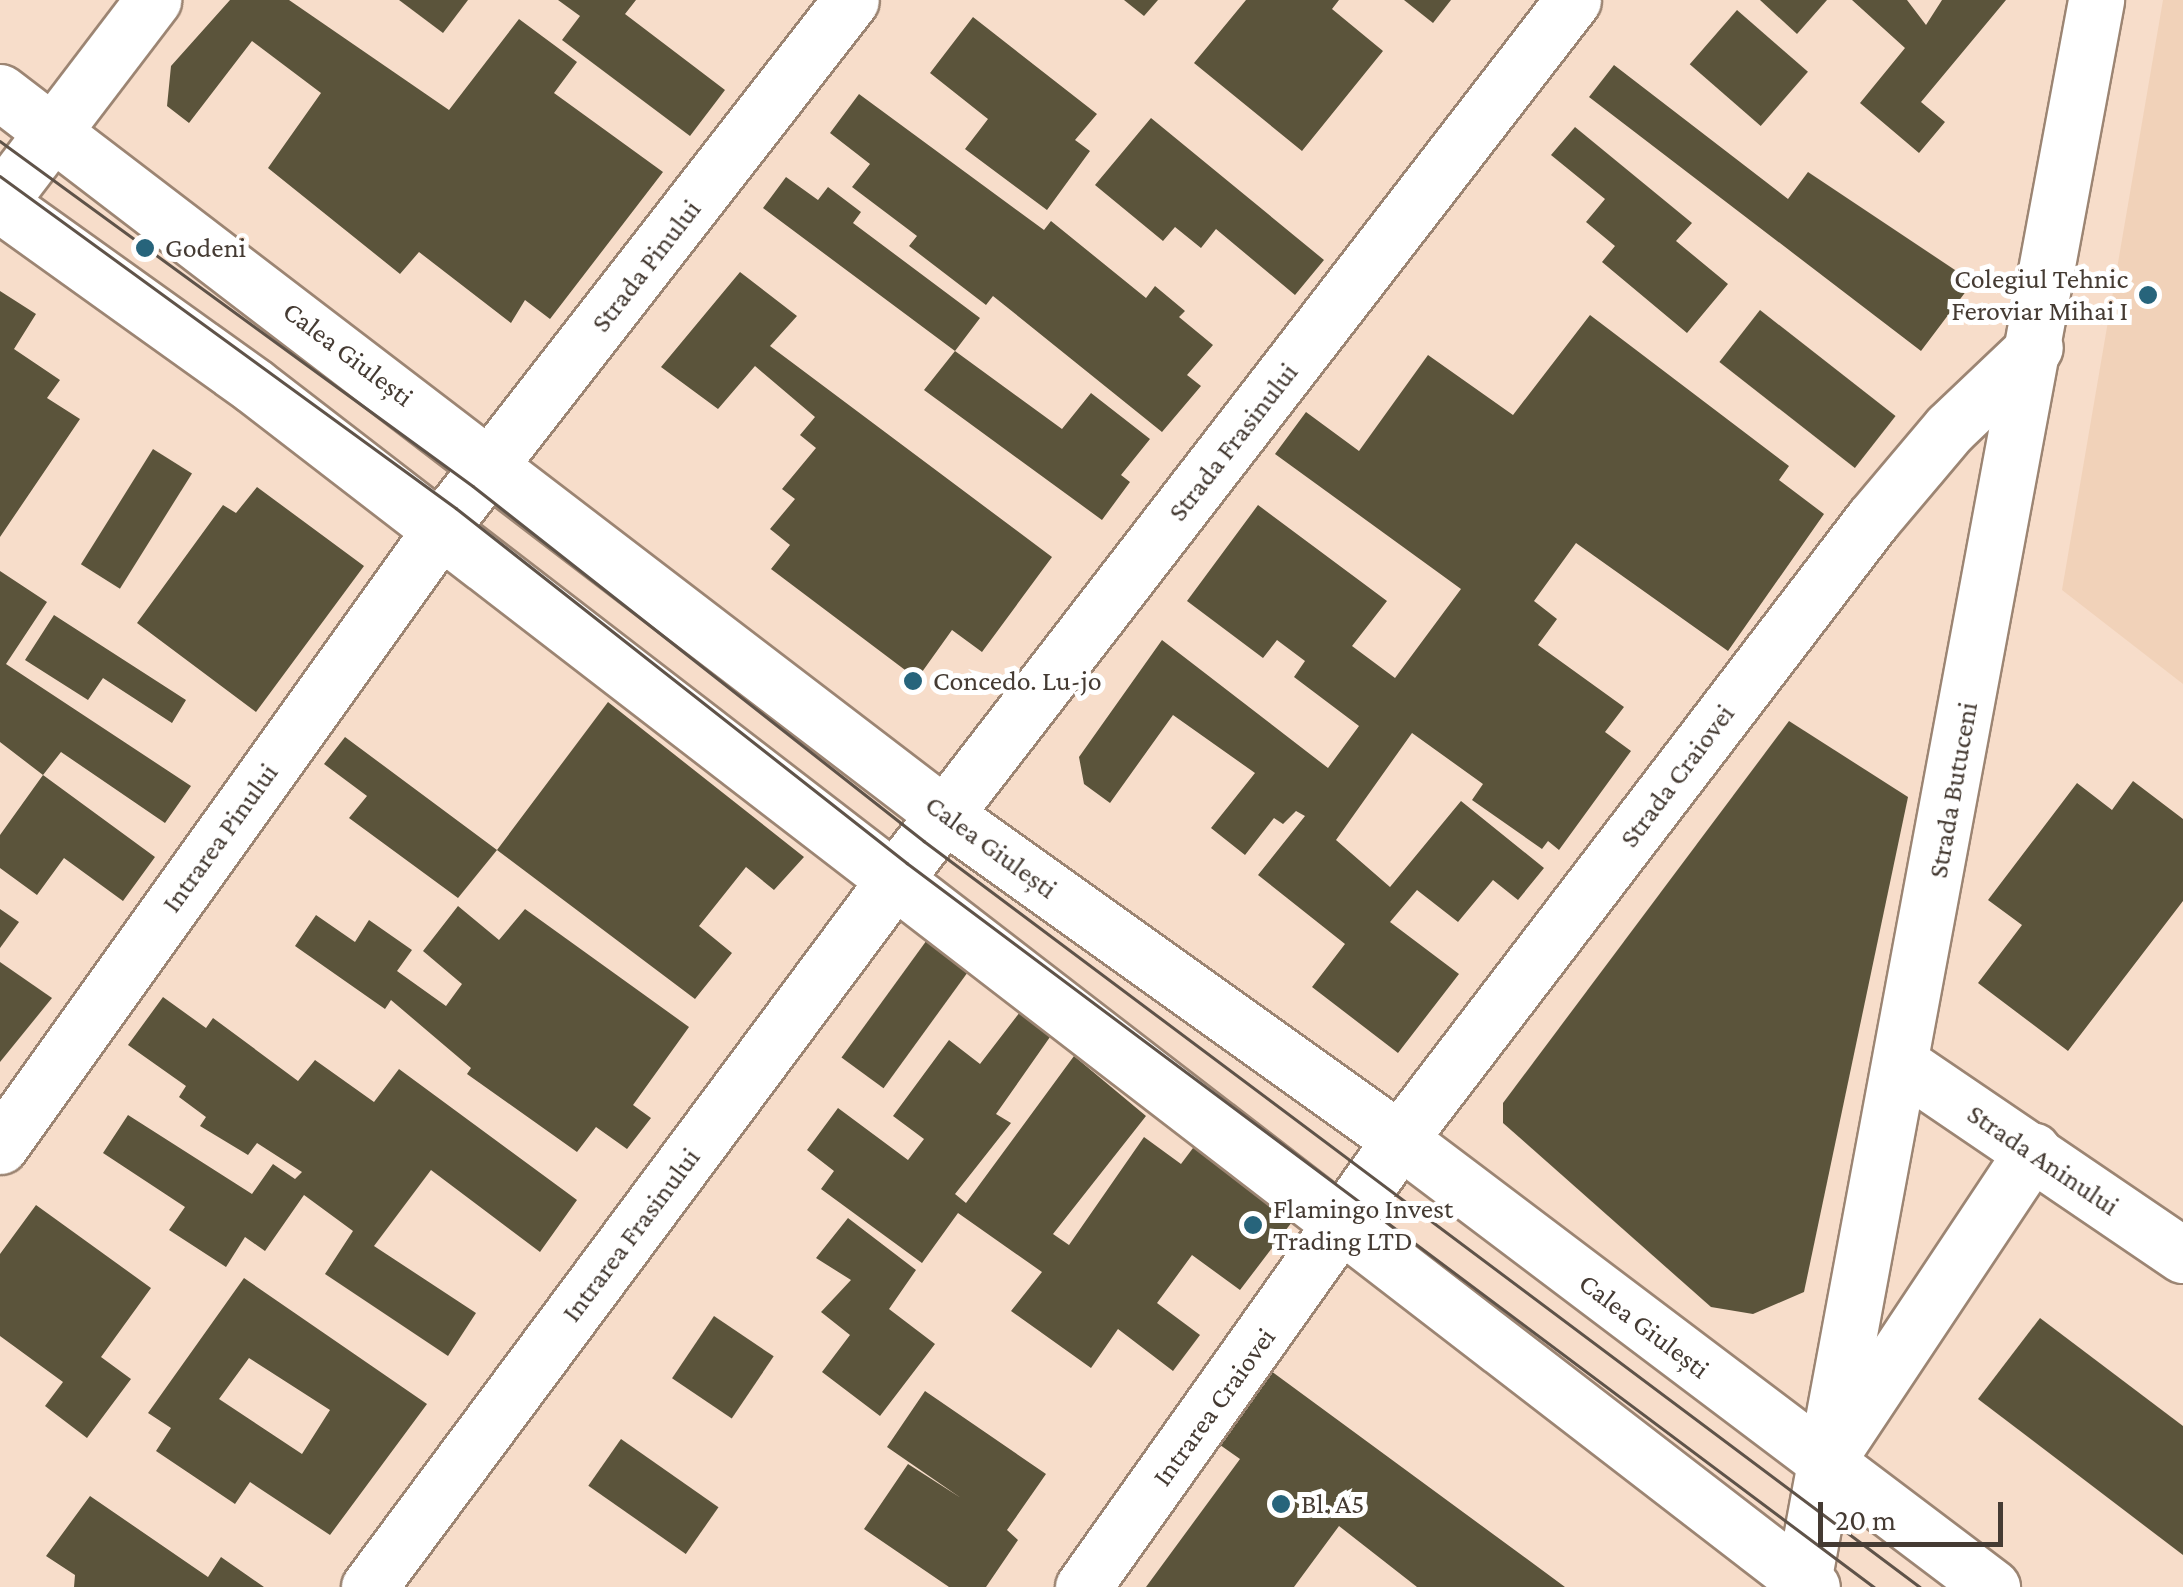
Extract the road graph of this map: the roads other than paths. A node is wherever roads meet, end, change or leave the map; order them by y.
1 (153, 0) edge
2 (851, 0) edge
3 (1573, 0) edge
4 (2096, 0) edge
5 (0, 92) edge
6 (52, 132) junction
7 (0, 202) edge
8 (2034, 347) junction
9 (492, 462) junction
10 (440, 531) junction
11 (945, 815) junction
12 (892, 884) junction
13 (1903, 1066) junction
14 (1400, 1140) junction
15 (0, 1146) edge
16 (2033, 1150) junction
17 (1345, 1226) junction
18 (2183, 1254) edge
19 (1826, 1462) junction
20 (1806, 1585) edge
21 (369, 1587) edge
22 (1083, 1587) edge
23 (1992, 1587) edge

1 - 6 street
2 - 9 street, Strada Pinului
3 - 11 street, Strada Frasinului
4 - 8 street, Strada Butuceni
5 - 6 street, Calea Giulești
6 - 7 street
6 - 9 street, Calea Giulești
7 - 10 street
8 - 13 street, Strada Butuceni
8 - 14 street, Strada Craiovei
9 - 10 street, Strada Pinului
9 - 11 street, Calea Giulești
10 - 12 street
10 - 15 street, Intrarea Pinului
11 - 12 street, Strada Frasinului
11 - 14 street, Calea Giulești
12 - 17 street
12 - 21 street, Intrarea Frasinului
13 - 16 street, Strada Aninului
13 - 19 street, Strada Butuceni
14 - 17 street, Strada Craiovei
14 - 19 street, Calea Giulești
16 - 18 street, Strada Aninului
16 - 19 street
17 - 20 street
17 - 22 street, Intrarea Craiovei
19 - 20 street, Strada Butuceni
19 - 23 street, Calea Giulești

